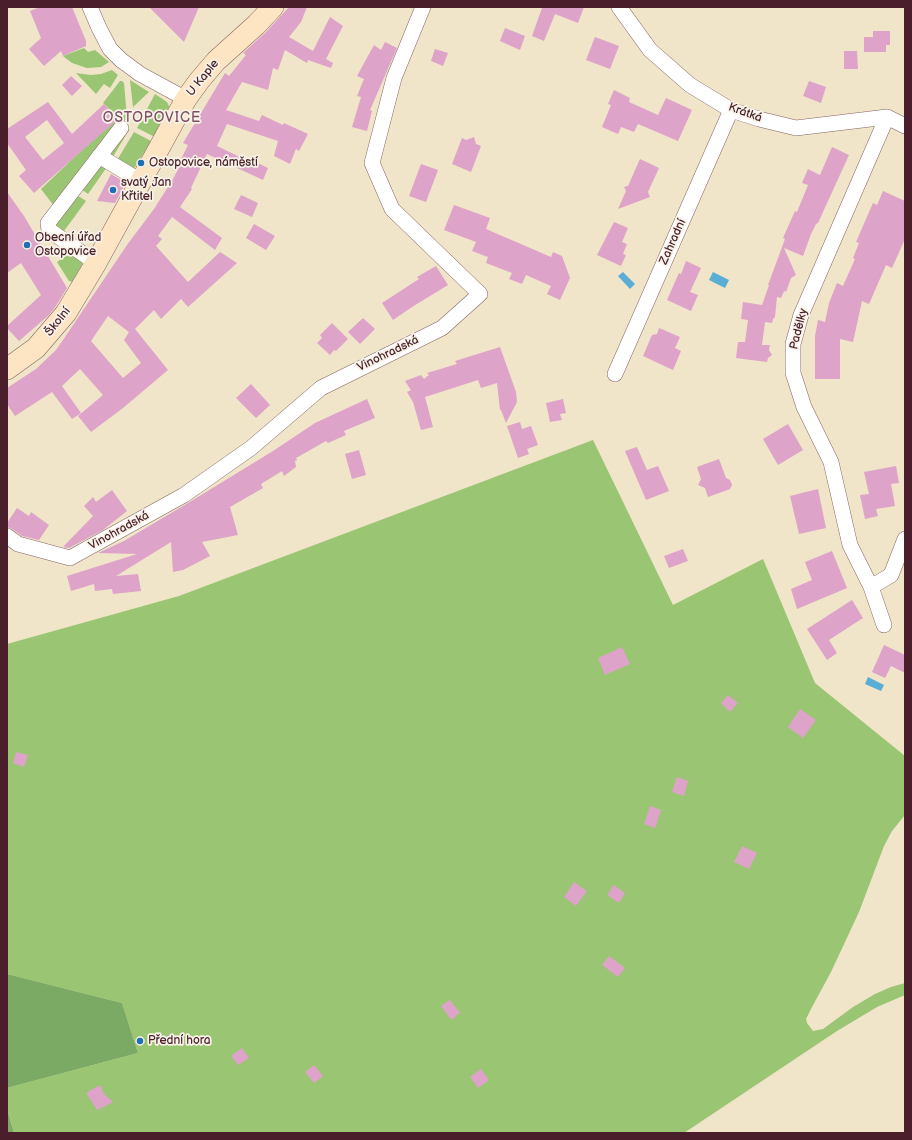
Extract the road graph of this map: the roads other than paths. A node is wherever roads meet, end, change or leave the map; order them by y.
1 (90, 7) edge
2 (273, 7) edge
3 (423, 7) edge
4 (619, 7) edge
5 (186, 100) junction
6 (730, 110) junction
7 (887, 117) junction
8 (905, 126) edge
9 (121, 128) dead end
10 (99, 156) junction
11 (134, 177) dead end
12 (96, 263) junction
13 (7, 369) edge
14 (615, 374) dead end
15 (7, 536) edge
16 (905, 539) edge
17 (871, 587) junction
18 (884, 625) dead end

1 - 5 street
2 - 5 street, U Kaple
3 - 15 street, Vinohradská
4 - 6 street, Krátká
5 - 12 street, U Kaple
6 - 7 street, Krátká
6 - 14 street, Zahradní
7 - 8 street
7 - 17 street, Padělky
9 - 10 street
10 - 11 street
10 - 12 street
12 - 13 street, Školní
16 - 17 street
17 - 18 street, Padělky

